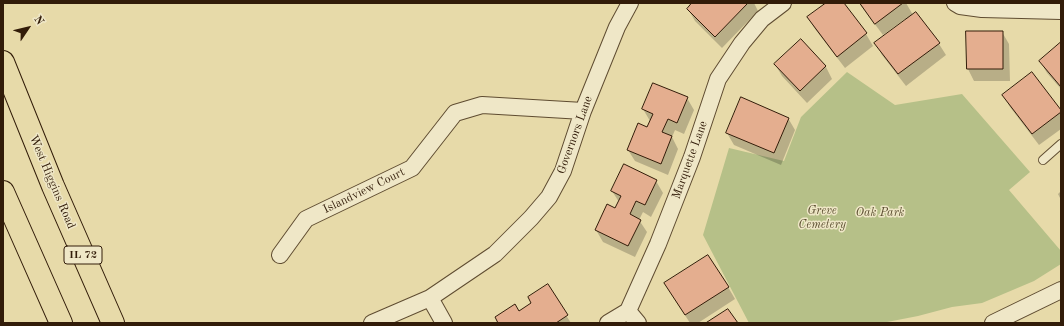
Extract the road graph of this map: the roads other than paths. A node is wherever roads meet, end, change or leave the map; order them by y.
1 (630, 3) edge
2 (783, 3) edge
3 (955, 3) edge
4 (1061, 11) edge
5 (3, 62) edge
6 (583, 111) junction
7 (1061, 144) edge
8 (1043, 160) dead end
9 (3, 192) edge
10 (280, 255) dead end
11 (1061, 290) edge
12 (430, 298) junction
13 (628, 311) junction
14 (61, 323) edge
15 (113, 323) edge
16 (372, 323) edge
17 (444, 323) edge
18 (608, 323) edge
19 (638, 323) edge
20 (993, 323) edge

1 - 6 street, Governors Lane
2 - 13 street, Marquette Lane
3 - 4 street
5 - 15 main road, West Higgins Road / IL 72
6 - 10 street, Islandview Court
6 - 12 street, Governors Lane
7 - 8 lane
9 - 14 main road
11 - 20 street
12 - 16 street, Governors Lane
12 - 17 street
13 - 18 street
13 - 19 street

